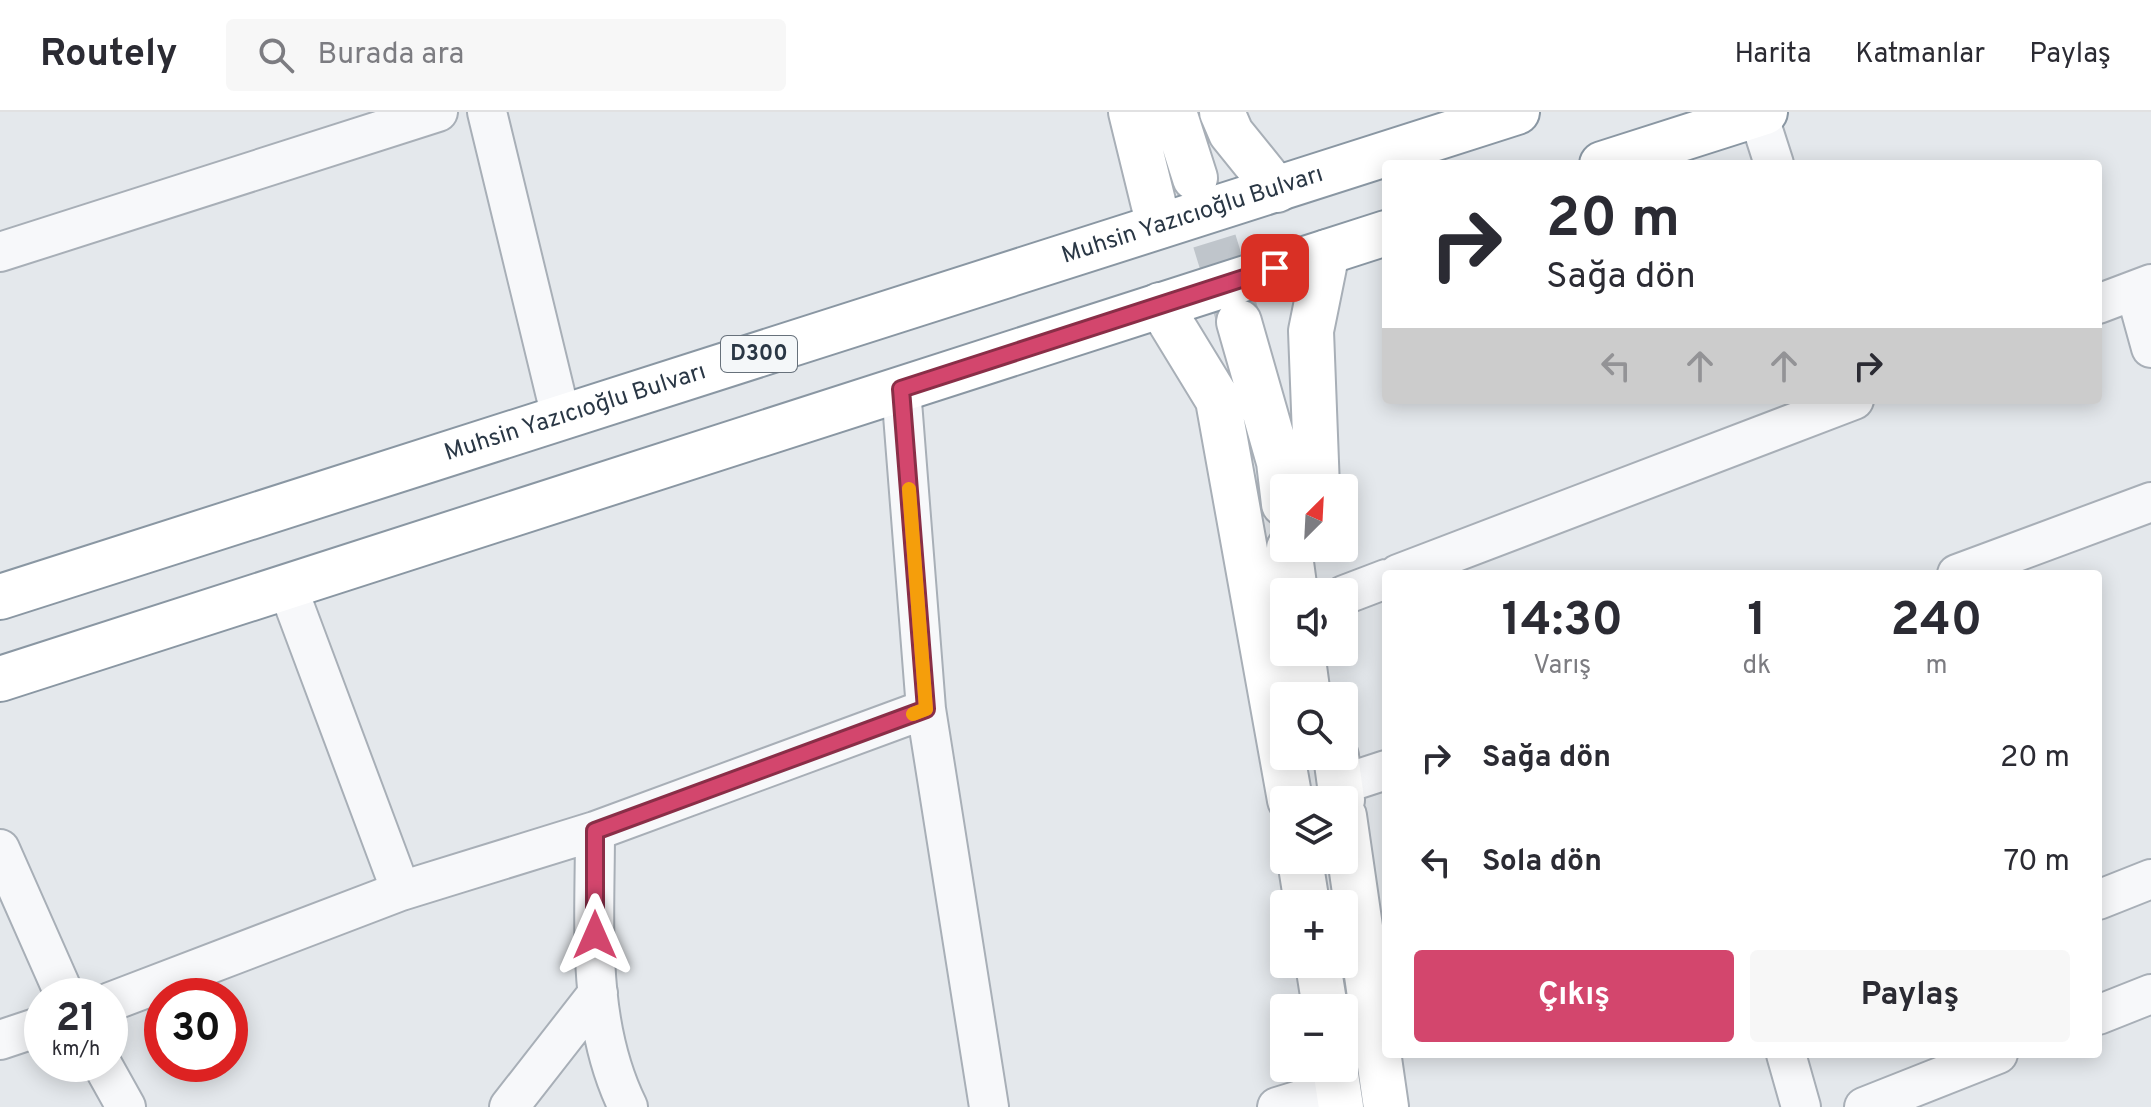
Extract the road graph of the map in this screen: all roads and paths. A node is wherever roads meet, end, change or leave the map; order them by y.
1 (438, 112) edge
2 (487, 112) edge
3 (1131, 112) edge
4 (1174, 112) edge
5 (1222, 112) edge
6 (1517, 112) edge
7 (1761, 113) edge
8 (1614, 160) edge
9 (1773, 160) edge
10 (1195, 178) tunnel mouth
11 (1277, 190) junction
12 (1159, 226) junction
13 (1382, 234) edge
14 (0, 252) edge
15 (1327, 252) junction
16 (2143, 287) edge
17 (2102, 302) edge
18 (1160, 305) junction
19 (1239, 322) tunnel mouth
20 (2151, 348) edge
21 (901, 389) junction
22 (1843, 404) edge
23 (561, 417) junction
24 (1280, 474) edge
25 (1316, 474) edge
26 (2151, 502) edge
27 (1408, 570) edge
28 (1968, 570) edge
29 (1382, 581) edge
30 (287, 586) junction
31 (1358, 590) edge
32 (0, 597) edge
33 (0, 679) edge
34 (926, 709) junction
35 (1382, 771) edge
36 (1338, 783) edge
37 (1287, 786) edge
38 (595, 831) junction
39 (0, 849) edge
40 (2151, 879) edge
41 (401, 891) junction
42 (2102, 898) edge
43 (57, 978) edge
44 (598, 993) junction
45 (2151, 994) edge
46 (128, 995) edge
47 (2102, 1013) edge
48 (24, 1032) edge
49 (0, 1040) edge
50 (1787, 1058) edge
51 (1988, 1058) edge
52 (112, 1082) edge
53 (1338, 1088) edge
54 (126, 1107) edge
55 (509, 1107) edge
56 (628, 1107) edge
57 (989, 1107) edge
58 (1277, 1107) edge
59 (1386, 1107) edge
60 (1801, 1107) edge
61 (1864, 1107) edge

1 - 14 street
2 - 23 street
3 - 12 main road
4 - 10 main road
5 - 11 main road
6 - 11 main road, Muhsin Yazıcıoğlu Bulvarı / D300
7 - 8 main road
7 - 9 street
11 - 12 main road, Muhsin Yazıcıoğlu Bulvarı / D300
12 - 23 main road, Muhsin Yazıcıoğlu Bulvarı / D300
13 - 15 main road
15 - 18 main road
15 - 25 main road
16 - 17 street
16 - 20 street
18 - 21 main road
18 - 37 main road
19 - 24 main road
21 - 30 main road
21 - 34 street
22 - 27 street
23 - 32 main road, Muhsin Yazıcıoğlu Bulvarı / D300
26 - 28 street
29 - 31 street
30 - 33 main road
30 - 41 street
34 - 38 street
34 - 57 street
35 - 36 street
36 - 59 main road
38 - 41 street
38 - 44 street
39 - 43 street
40 - 42 street
41 - 46 street
44 - 55 street
44 - 56 street
45 - 47 street
48 - 49 street
50 - 60 street
51 - 61 street
52 - 54 street
53 - 58 street

